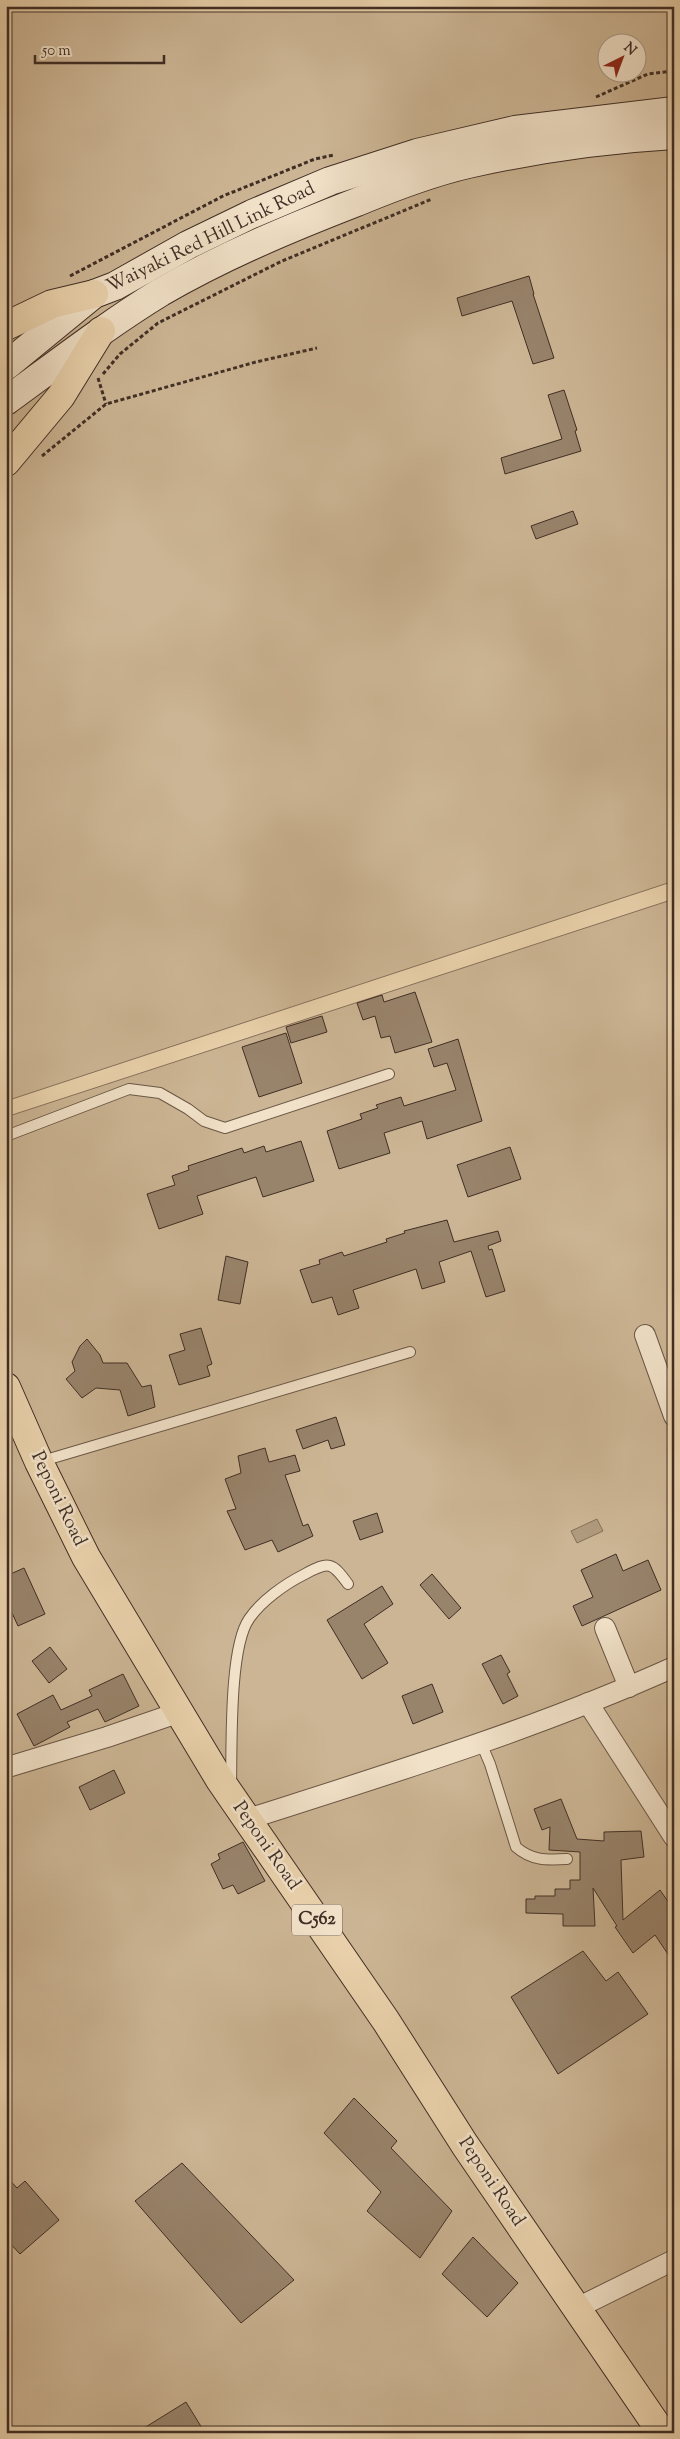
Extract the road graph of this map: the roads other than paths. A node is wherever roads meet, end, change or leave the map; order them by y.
1 (674, 111) edge
2 (674, 135) edge
3 (94, 294) junction
4 (6, 326) edge
5 (101, 331) junction
6 (6, 366) edge
7 (6, 401) edge
8 (6, 462) edge
9 (389, 1074) dead end
10 (6, 1136) edge
11 (645, 1335) dead end
12 (410, 1352) dead end
13 (6, 1387) edge
14 (674, 1416) edge
15 (39, 1462) junction
16 (348, 1584) dead end
17 (605, 1628) dead end
18 (674, 1667) edge
19 (629, 1687) junction
20 (588, 1703) junction
21 (180, 1712) junction
22 (481, 1743) junction
23 (8, 1767) dead end
24 (230, 1794) junction
25 (248, 1819) junction
26 (674, 1837) edge
27 (567, 1859) dead end
28 (674, 2260) edge
29 (576, 2308) junction
30 (662, 2433) edge

1 - 3 main road, Waiyaki Red Hill Link Road
2 - 5 main road, Waiyaki Red Hill Link Road
3 - 4 main road
3 - 6 main road, Waiyaki Red Hill Link Road
5 - 7 main road, Waiyaki Red Hill Link Road
5 - 8 main road
9 - 10 lane
11 - 14 street
12 - 15 lane
13 - 15 main road, Peponi Road / C562
15 - 21 main road, Peponi Road / C562
16 - 24 lane
17 - 19 street
18 - 19 street
19 - 20 street
20 - 22 street
20 - 26 street
21 - 23 street
21 - 24 main road, Peponi Road / C562
22 - 25 street
22 - 27 lane
24 - 25 main road, Peponi Road / C562
25 - 29 main road, Peponi Road / C562
28 - 29 street
29 - 30 main road, Peponi Road / C562

